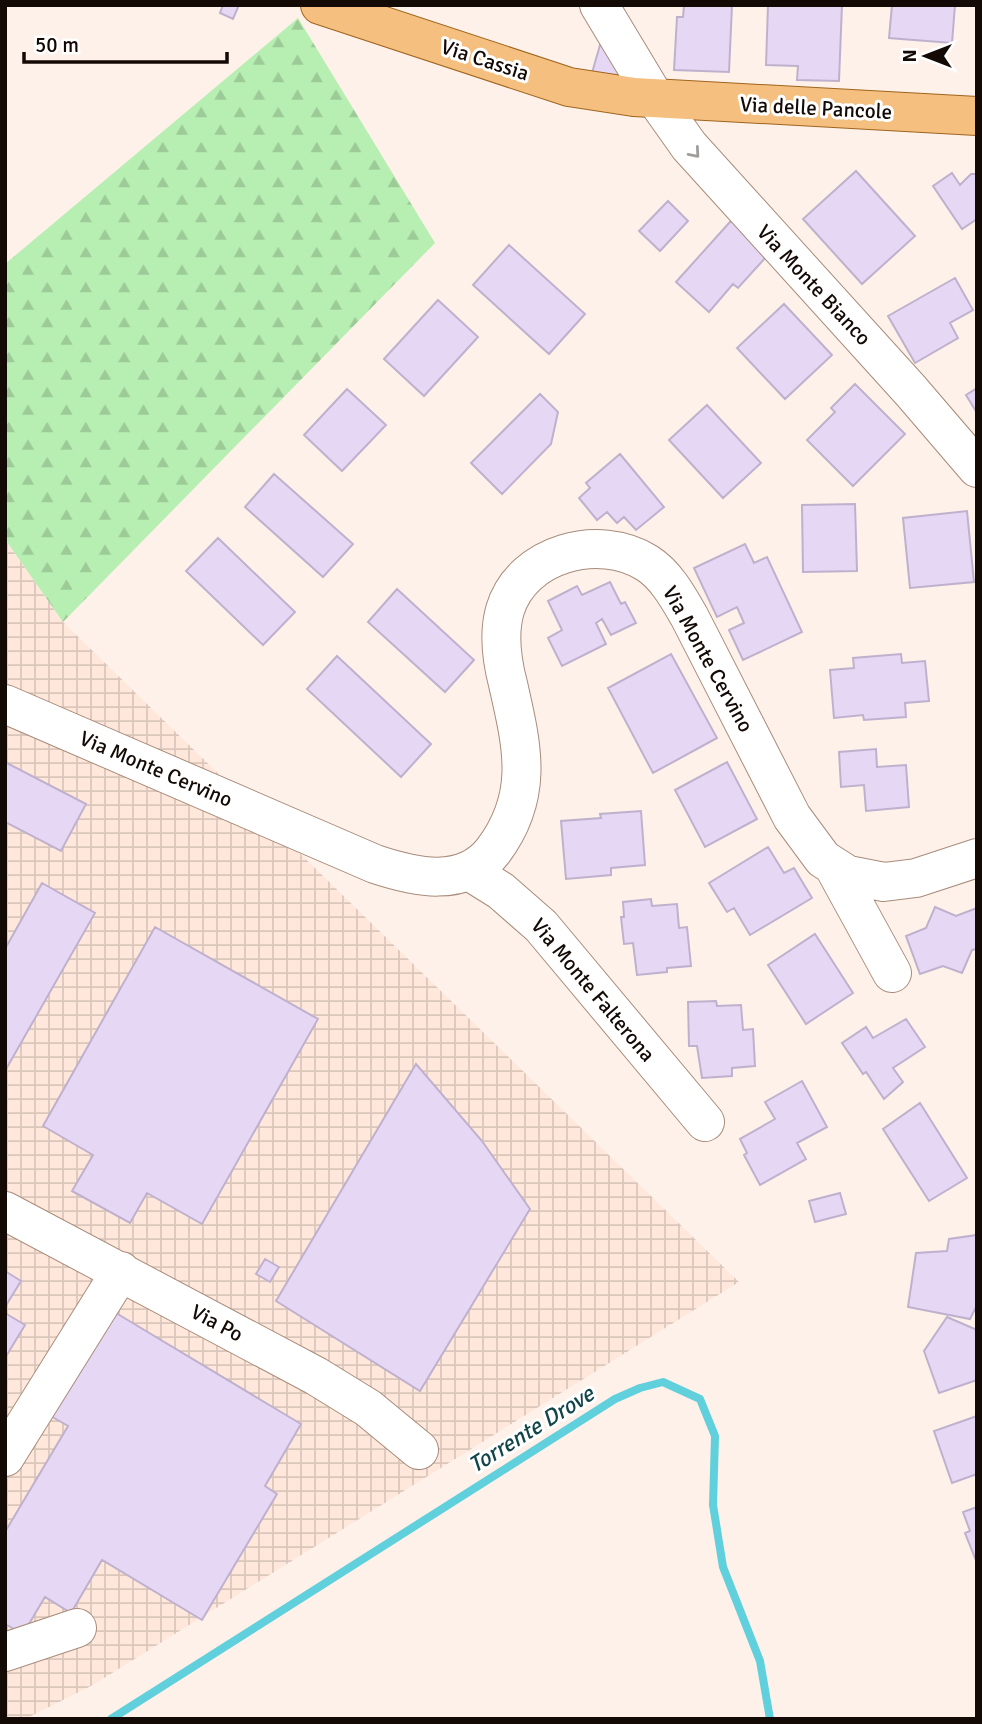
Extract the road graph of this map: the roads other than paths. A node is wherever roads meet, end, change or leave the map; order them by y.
1 (320, 5) edge
2 (599, 5) edge
3 (655, 98) junction
4 (977, 116) edge
5 (977, 468) edge
6 (5, 704) edge
7 (977, 858) edge
8 (835, 869) junction
9 (469, 871) junction
10 (892, 973) dead end
11 (705, 1122) dead end
12 (5, 1211) edge
13 (121, 1271) junction
14 (419, 1450) dead end
15 (5, 1457) edge
16 (77, 1628) dead end
17 (5, 1652) edge

1 - 3 main road, Via Cassia
2 - 3 street, Via Monte Bianco
3 - 4 main road, Via delle Pancole
3 -> 5 street, Via Monte Bianco
6 - 9 street, Via Monte Cervino
7 - 8 street, Via Monte Cervino
8 - 9 street, Via Monte Cervino
8 - 10 street
9 - 11 street, Via Monte Falterona
12 - 13 street, Via Po
13 - 14 street, Via Po
13 - 15 street
16 - 17 street

